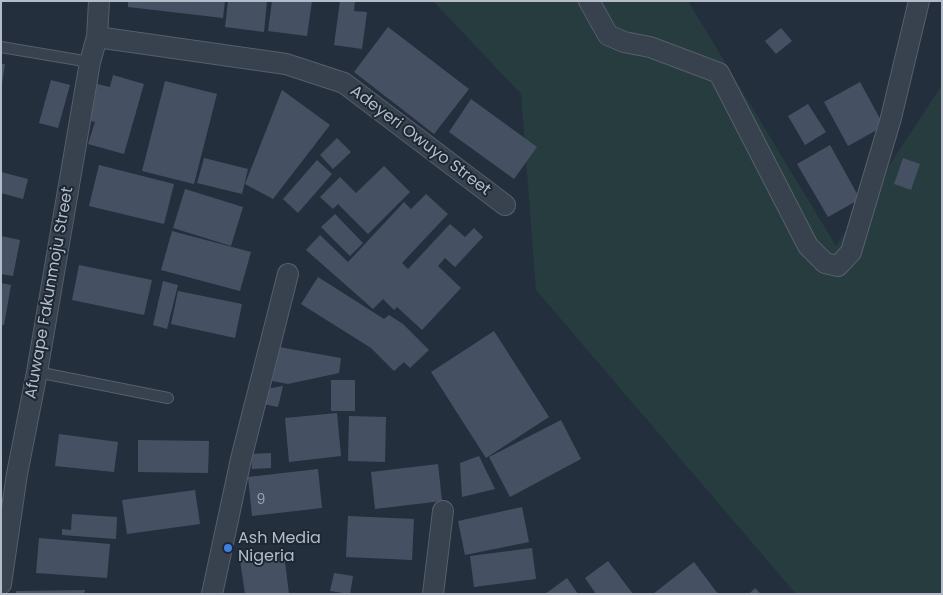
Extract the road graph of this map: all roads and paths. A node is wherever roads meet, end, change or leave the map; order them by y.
1 (99, 1) edge
2 (589, 1) edge
3 (919, 1) edge
4 (97, 37) junction
5 (1, 47) edge
6 (90, 62) junction
7 (505, 205) dead end
8 (288, 274) dead end
9 (37, 372) junction
10 (168, 398) dead end
11 (443, 511) dead end
12 (1, 584) edge
13 (212, 594) edge
14 (433, 594) edge

1 - 4 street, Afuwape Fakunmoju Street
2 - 3 street
4 - 6 street, Afuwape Fakunmoju Street
4 - 7 street, Adeyeri Owuyo Street
5 - 6 lane
6 - 9 street, Afuwape Fakunmoju Street
8 - 13 street
9 - 10 lane
9 - 12 street, Afuwape Fakunmoju Street
11 - 14 street

